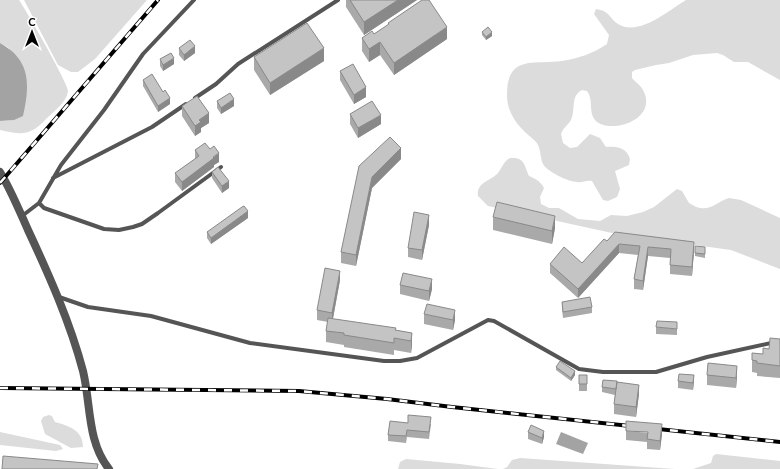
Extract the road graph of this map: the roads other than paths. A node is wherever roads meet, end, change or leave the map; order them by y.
1 (194, 0) edge
2 (338, 0) edge
3 (221, 167) dead end
4 (0, 172) edge
5 (53, 178) junction
6 (39, 203) junction
7 (21, 216) junction
8 (57, 297) junction
9 (780, 341) edge
10 (109, 469) edge

1 - 5 lane
2 - 5 lane
3 - 6 lane
4 - 7 street
5 - 6 lane
6 - 7 lane
7 - 8 street
8 - 9 lane
8 - 10 street

